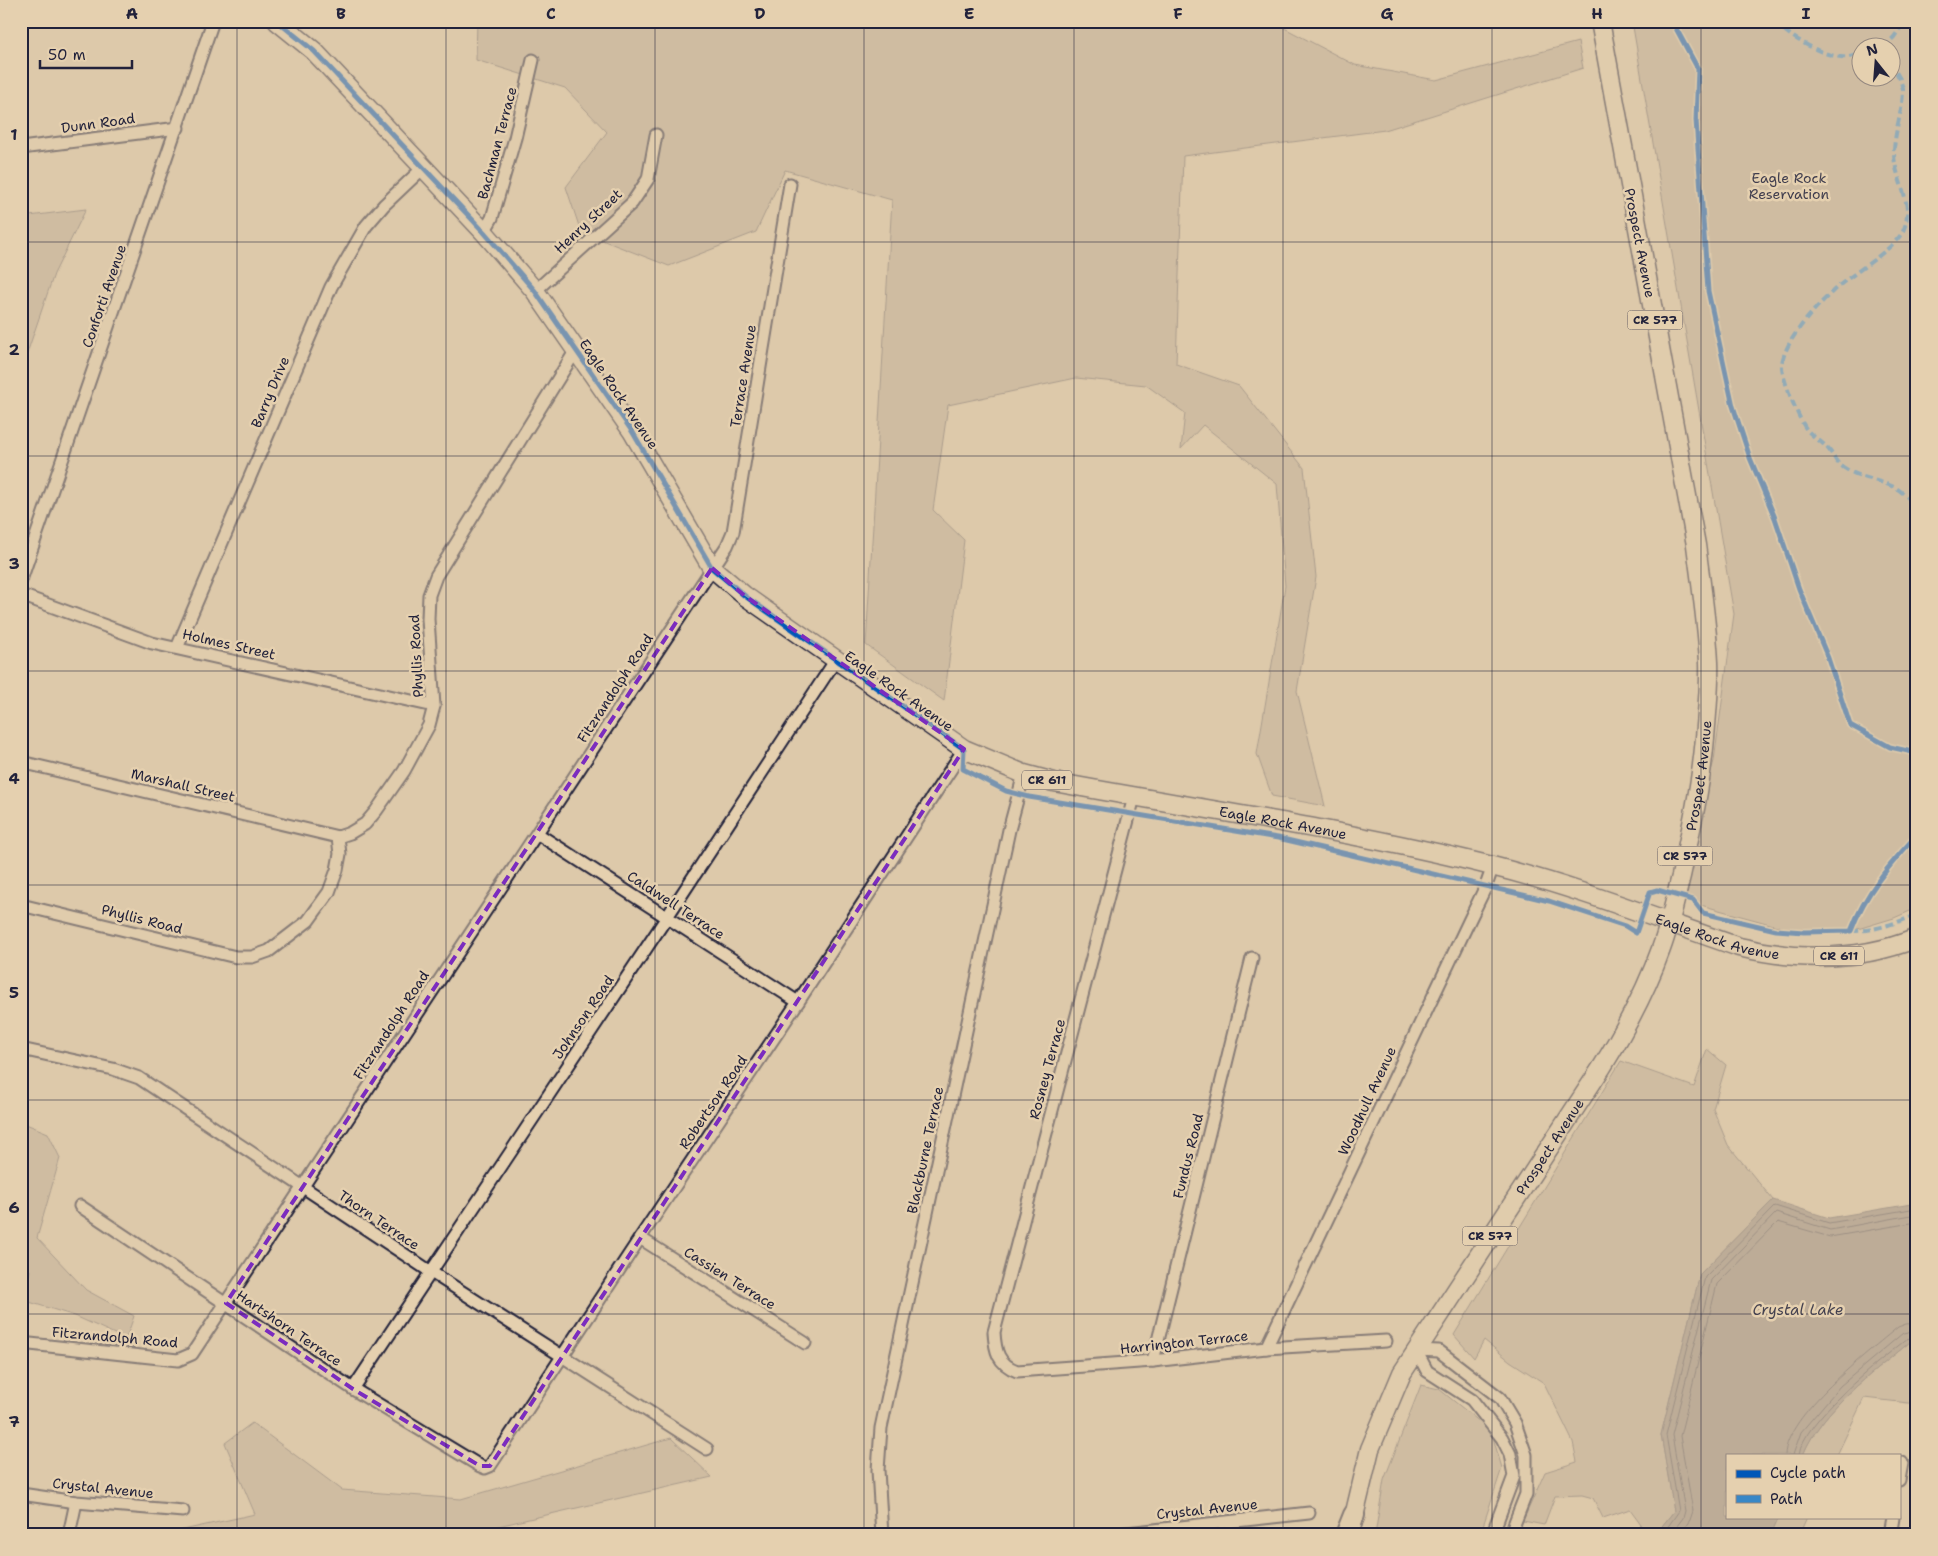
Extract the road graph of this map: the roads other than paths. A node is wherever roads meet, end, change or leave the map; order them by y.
1 (213, 21) edge
2 (277, 21) edge
3 (1600, 21) edge
4 (533, 60) dead end
5 (178, 128) junction
6 (656, 135) dead end
7 (21, 148) edge
8 (423, 168) junction
9 (790, 184) dead end
10 (484, 232) junction
11 (534, 291) junction
12 (576, 350) junction
13 (712, 568) junction
14 (21, 580) edge
15 (21, 595) edge
16 (177, 648) junction
17 (836, 660) junction
18 (434, 706) junction
19 (964, 749) junction
20 (21, 762) edge
21 (1024, 774) junction
22 (1134, 797) junction
23 (538, 834) junction
24 (338, 837) junction
25 (1492, 866) junction
26 (21, 905) edge
27 (667, 917) junction
28 (1670, 923) junction
29 (1917, 938) edge
30 (1252, 958) dead end
31 (798, 1002) junction
32 (21, 1049) edge
33 (302, 1186) junction
34 (80, 1206) dead end
35 (640, 1238) junction
36 (431, 1272) junction
37 (226, 1303) junction
38 (1386, 1341) dead end
39 (21, 1342) edge
40 (805, 1343) dead end
41 (1266, 1348) junction
42 (996, 1350) joint
43 (1416, 1350) junction
44 (563, 1357) junction
45 (1153, 1361) junction
46 (353, 1388) junction
47 (707, 1449) dead end
48 (1902, 1463) dead end
49 (485, 1468) joint
50 (1900, 1474) edge
51 (21, 1494) edge
52 (76, 1502) junction
53 (183, 1511) dead end
54 (1309, 1513) dead end
55 (1354, 1514) junction
56 (1893, 1518) edge
57 (69, 1535) edge
58 (882, 1535) edge
59 (1108, 1535) edge
60 (1346, 1535) edge
61 (1350, 1535) edge
62 (1354, 1535) edge
63 (1492, 1535) edge
64 (1510, 1535) edge
65 (1890, 1535) edge

1 - 5 street, Conforti Avenue
2 - 8 main road, Eagle Rock Avenue / CR 611
3 - 28 main road, Prospect Avenue / CR 577
4 - 10 street, Bachman Terrace
5 - 7 street, Dunn Road
5 - 14 street, Conforti Avenue
6 - 11 street, Henry Street
8 - 10 main road, Eagle Rock Avenue / CR 611
8 - 16 street, Barry Drive
9 - 13 street, Terrace Avenue
10 - 11 main road, Eagle Rock Avenue / CR 611
11 - 12 main road, Eagle Rock Avenue / CR 611
12 - 13 main road, Eagle Rock Avenue / CR 611
12 - 18 street, Phyllis Road
13 - 17 main road, Eagle Rock Avenue / CR 611
13 - 23 street, Fitzrandolph Road
15 - 16 street, Holmes Street
16 - 18 street, Holmes Street
17 - 19 main road, Eagle Rock Avenue / CR 611
17 - 27 street, Johnson Road
18 - 24 street, Phyllis Road
19 - 21 main road, Eagle Rock Avenue / CR 611
19 - 31 street, Robertson Road
20 - 24 street, Marshall Street
21 - 22 main road, Eagle Rock Avenue / CR 611
21 - 58 street, Blackburne Terrace
22 - 25 main road, Eagle Rock Avenue / CR 611
22 - 42 street, Rosney Terrace
23 - 27 street, Caldwell Terrace
23 - 33 street, Fitzrandolph Road
24 - 26 street, Phyllis Road
25 - 28 main road, Eagle Rock Avenue / CR 611
25 - 41 street, Woodhull Avenue
27 - 31 street, Caldwell Terrace
27 - 36 street, Johnson Road
28 - 29 main road, Eagle Rock Avenue / CR 611
28 - 43 main road, Prospect Avenue / CR 577
30 - 45 street, Fundus Road
31 - 35 street, Robertson Road
32 - 33 street, Thorn Terrace
33 - 36 street, Thorn Terrace
33 - 37 street, Fitzrandolph Road
34 - 37 street, Hartshorn Terrace
35 - 40 street, Cassien Terrace
35 - 44 street, Robertson Road
36 - 44 street, Thorn Terrace
36 - 46 street, Johnson Road
37 - 39 street, Fitzrandolph Road
37 - 46 street, Hartshorn Terrace
38 - 41 street, Harrington Terrace
41 - 45 street, Harrington Terrace
42 - 45 street, Harrington Terrace
43 - 55 main road, Prospect Avenue / CR 577
43 - 63 street
43 - 64 street
44 - 47 street, Thorn Terrace
44 - 49 street, Robertson Road
46 - 49 street, Hartshorn Terrace
48 - 50 street
51 - 52 street, Crystal Avenue
52 - 53 street, Crystal Avenue
52 - 57 street
54 - 59 street, Crystal Avenue
55 - 60 highway
55 - 61 main road, Prospect Avenue / CR 577
55 - 62 main road, Prospect Avenue / CR 577
56 - 65 street

